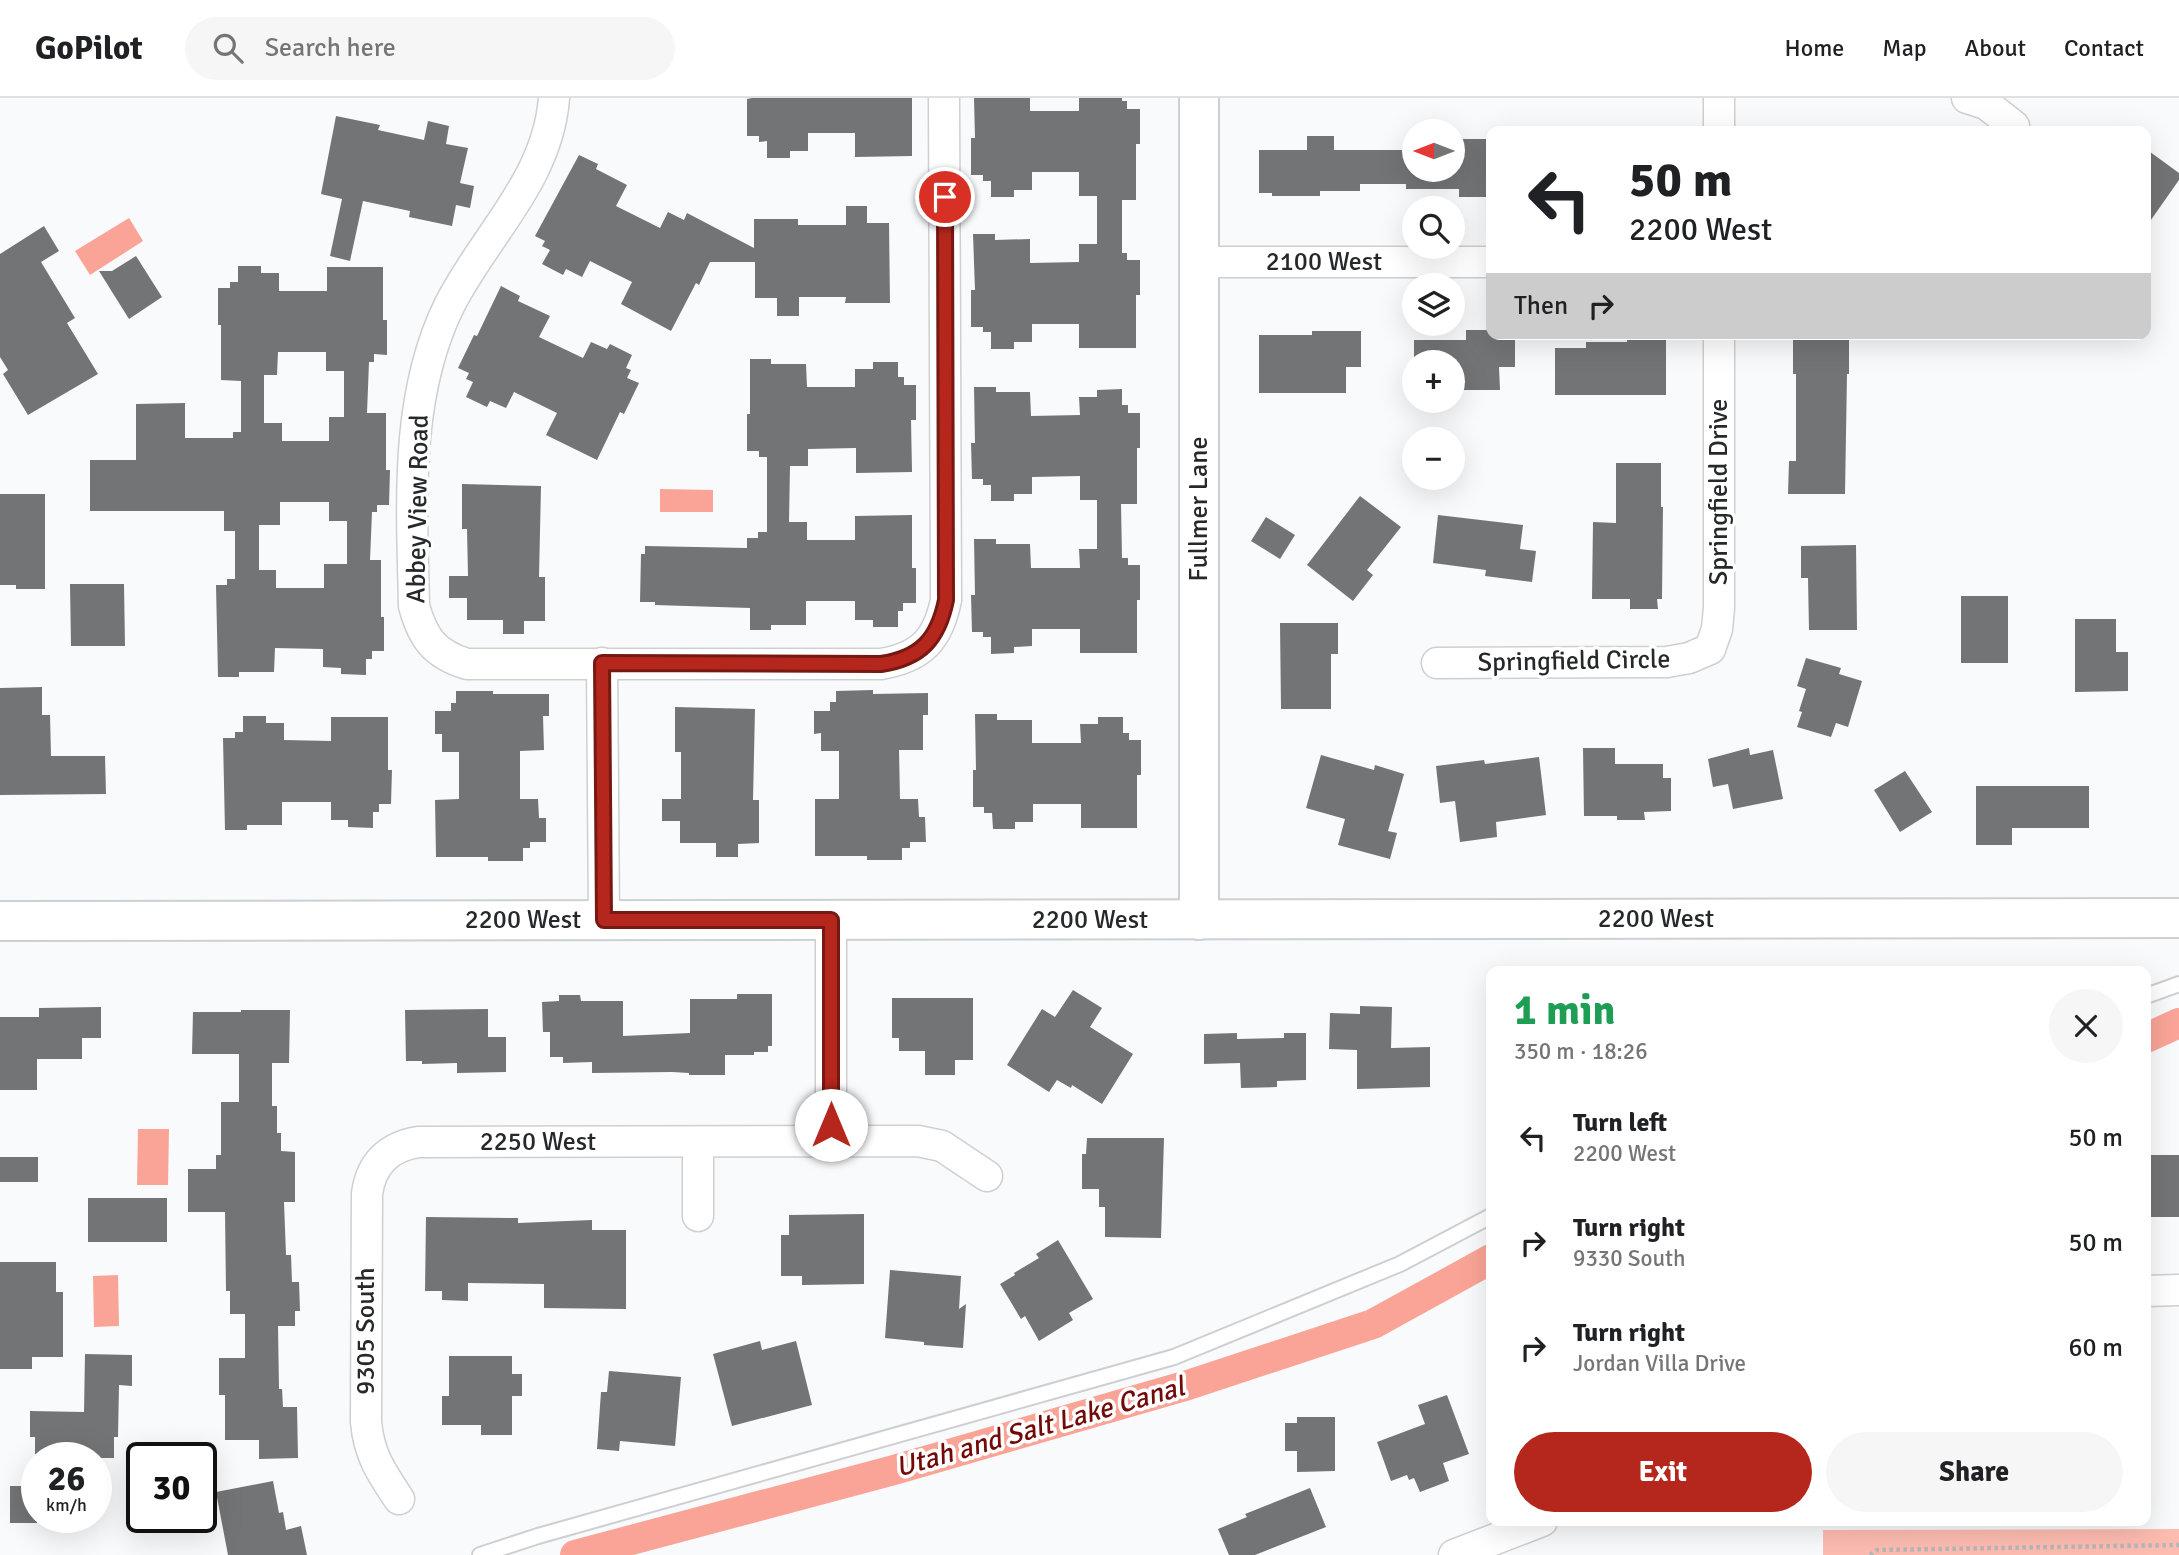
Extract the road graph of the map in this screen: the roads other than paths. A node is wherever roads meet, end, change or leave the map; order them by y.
1 (554, 98) edge
2 (944, 98) edge
3 (1199, 98) edge
4 (1719, 98) edge
5 (1967, 98) edge
6 (1719, 126) edge
7 (2014, 126) dead end
8 (1199, 262) junction
9 (1486, 262) edge
10 (1719, 340) edge
11 (1710, 649) joint
12 (602, 663) junction
13 (1437, 663) dead end
14 (2179, 918) edge
15 (604, 920) junction
16 (831, 920) junction
17 (1199, 920) junction
18 (0, 921) edge
19 (2179, 984) edge
20 (2151, 994) edge
21 (831, 1141) junction
22 (698, 1142) junction
23 (382, 1158) joint
24 (988, 1175) dead end
25 (698, 1216) dead end
26 (1486, 1219) edge
27 (2179, 1290) edge
28 (2151, 1291) edge
29 (399, 1499) dead end
30 (1529, 1526) edge
31 (480, 1555) edge
32 (1454, 1555) edge

1 - 12 street, Abbey View Road
2 - 12 street
3 - 8 street, Fullmer Lane
4 - 6 street
5 - 7 street
8 - 9 street, 2100 West
8 - 17 street, Fullmer Lane
10 - 11 street, Springfield Drive
11 - 13 street, Springfield Circle
12 - 15 street
14 - 17 street, 2200 West
15 - 16 street, 2200 West
15 - 18 street, 2200 West
16 - 17 street, 2200 West
16 - 21 street
19 - 20 lane
21 - 22 street, 2250 West
21 - 24 street, 2250 West
22 - 23 street, 2250 West
22 - 25 street
23 - 29 street, 9305 South
26 - 31 lane
27 - 28 street
30 - 32 street

